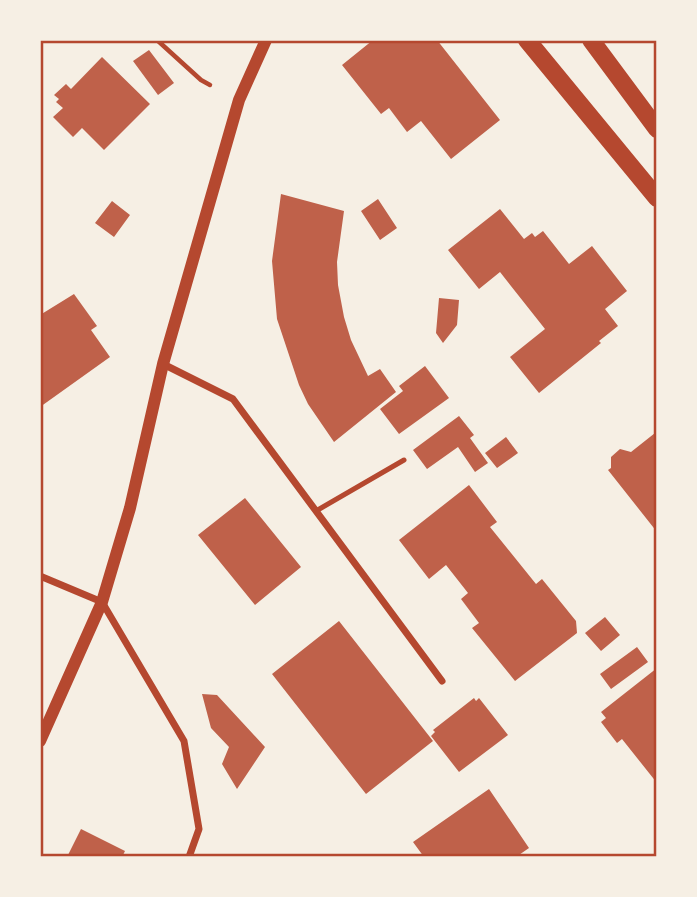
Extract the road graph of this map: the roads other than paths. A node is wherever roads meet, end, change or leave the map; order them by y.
1 (266, 40) edge
2 (527, 40) edge
3 (591, 40) edge
4 (657, 129) edge
5 (657, 198) edge
6 (163, 364) junction
7 (404, 460) dead end
8 (316, 511) junction
9 (40, 576) edge
10 (102, 603) junction
11 (442, 681) dead end
12 (40, 741) edge
13 (189, 857) edge

1 - 6 street
2 - 5 main road
3 - 4 main road
6 - 8 street
6 - 10 street
7 - 8 lane
8 - 11 street
9 - 10 street
10 - 12 street
10 - 13 street

